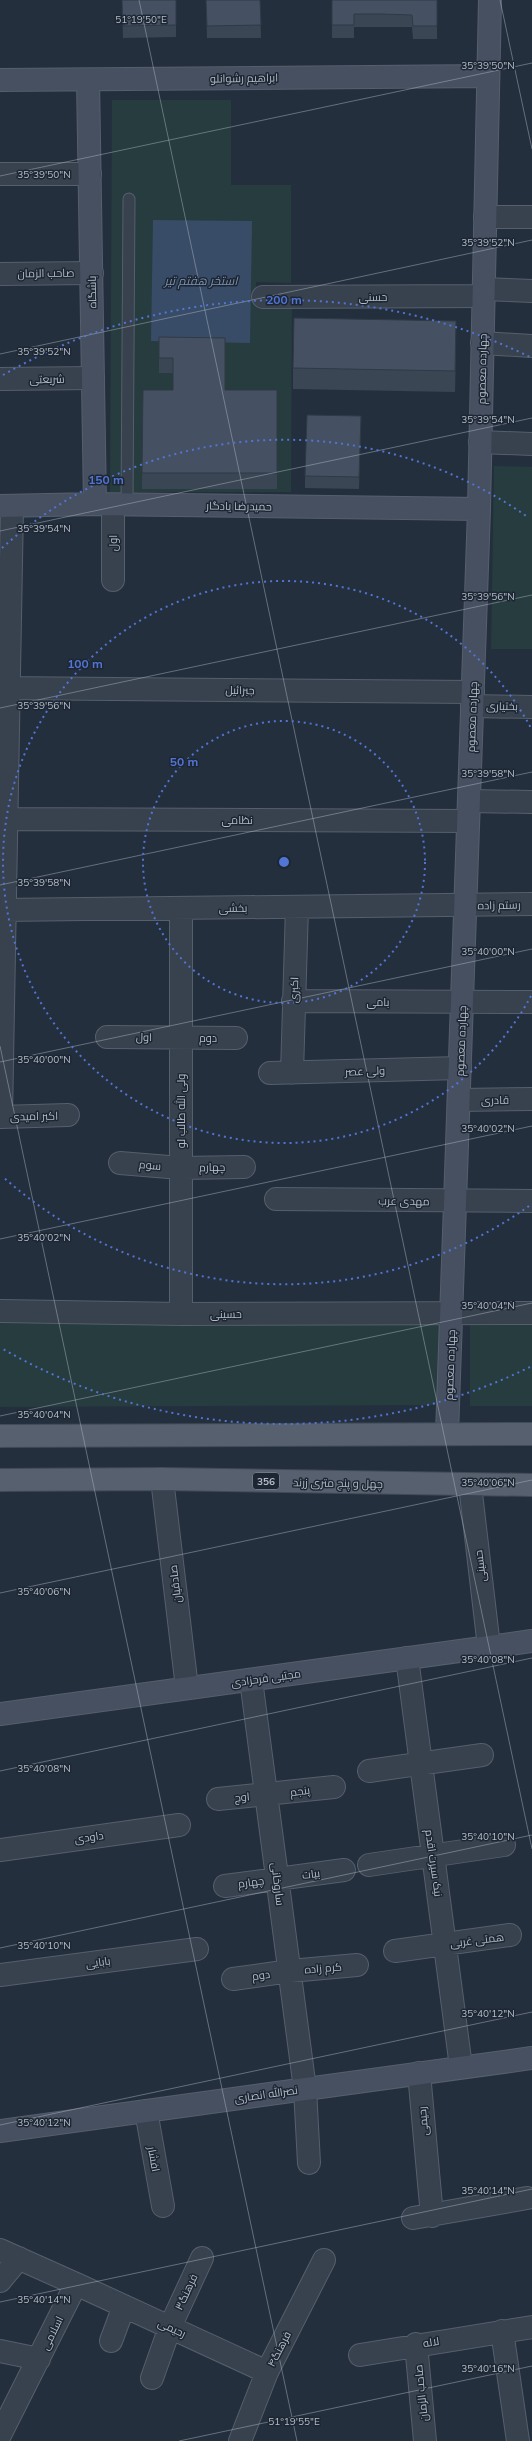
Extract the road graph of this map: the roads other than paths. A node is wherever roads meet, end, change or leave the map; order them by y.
1 (490, 0) edge
2 (488, 76) junction
3 (0, 80) edge
4 (88, 80) junction
5 (0, 174) edge
6 (90, 174) junction
7 (129, 199) dead end
8 (485, 216) junction
9 (532, 217) edge
10 (92, 273) junction
11 (0, 274) edge
12 (532, 291) edge
13 (483, 293) junction
14 (263, 297) dead end
15 (482, 343) junction
16 (526, 345) edge
17 (93, 378) junction
18 (0, 379) edge
19 (480, 442) junction
20 (532, 444) edge
21 (112, 505) junction
22 (6, 506) edge
23 (479, 509) junction
24 (113, 580) dead end
25 (4, 688) edge
26 (472, 699) junction
27 (532, 707) edge
28 (532, 802) edge
29 (468, 811) junction
30 (3, 819) edge
31 (532, 904) edge
32 (465, 905) junction
33 (297, 907) junction
34 (181, 908) junction
35 (2, 910) edge
36 (293, 1001) junction
37 (532, 1002) edge
38 (462, 1003) junction
39 (107, 1037) dead end
40 (180, 1038) junction
41 (236, 1038) dead end
42 (460, 1068) junction
43 (270, 1073) dead end
44 (292, 1073) junction
45 (532, 1099) edge
46 (459, 1100) junction
47 (68, 1115) dead end
48 (0, 1117) edge
49 (120, 1163) dead end
50 (244, 1167) dead end
51 (181, 1168) junction
52 (276, 1199) dead end
53 (455, 1201) junction
54 (532, 1201) edge
55 (0, 1311) edge
56 (532, 1313) edge
57 (181, 1314) junction
58 (451, 1314) junction
59 (447, 1434) junction
60 (532, 1434) edge
61 (0, 1436) edge
62 (162, 1479) junction
63 (0, 1480) edge
64 (532, 1485) edge
65 (470, 1486) junction
66 (532, 1641) edge
67 (489, 1647) junction
68 (407, 1658) junction
69 (251, 1680) junction
70 (187, 1688) junction
71 (0, 1714) edge
72 (482, 1755) dead end
73 (421, 1763) junction
74 (369, 1771) dead end
75 (334, 1787) dead end
76 (267, 1795) junction
77 (218, 1800) dead end
78 (179, 1824) dead end
79 (504, 1845) dead end
80 (0, 1850) edge
81 (433, 1856) junction
82 (369, 1865) dead end
83 (344, 1870) dead end
84 (277, 1878) junction
85 (225, 1886) dead end
86 (510, 1935) dead end
87 (445, 1944) junction
88 (197, 1948) dead end
89 (395, 1951) dead end
90 (357, 1965) dead end
91 (290, 1971) junction
92 (0, 1976) edge
93 (233, 1979) dead end
94 (532, 2058) edge
95 (461, 2067) junction
96 (419, 2073) junction
97 (305, 2089) junction
98 (146, 2111) junction
99 (0, 2131) edge
100 (309, 2163) dead end
101 (526, 2198) dead end
102 (163, 2206) dead end
103 (10, 2254) edge
104 (202, 2258) dead end
105 (324, 2260) dead end
106 (0, 2281) edge
107 (76, 2284) junction
108 (124, 2306) junction
109 (170, 2327) junction
110 (532, 2327) edge
111 (502, 2331) junction
112 (111, 2341) dead end
113 (416, 2344) junction
114 (0, 2351) edge
115 (360, 2355) dead end
116 (39, 2359) junction
117 (268, 2372) junction
118 (152, 2378) dead end
119 (0, 2435) edge
120 (240, 2441) edge
121 (425, 2441) edge
122 (518, 2441) edge

1 - 2 street, چهارده معصوم
2 - 4 street, ابراهیم رشوانلو
2 - 8 street, چهارده معصوم
3 - 4 street, ابراهیم رشوانلو
4 - 6 street, باشگاه
5 - 6 street
6 - 10 street, باشگاه
7 - 21 lane
8 - 9 street
8 - 13 street, چهارده معصوم
10 - 11 street, صاحب الزمان
10 - 17 street, باشگاه
12 - 13 street, حسنی
13 - 14 street, حسنی
13 - 15 street, چهارده معصوم
15 - 16 street
15 - 19 street, چهارده معصوم
17 - 18 street, شریعتی
17 - 21 street, باشگاه
19 - 20 street
19 - 23 street, چهارده معصوم
21 - 22 street, حمیدرضا یادگار
21 - 23 street, حمیدرضا یادگار
21 - 24 street, اول
22 - 25 street
23 - 26 street, چهارده معصوم
25 - 26 street, جبرائیل
25 - 30 street
26 - 27 street, بختیاری
26 - 29 street, چهارده معصوم
28 - 29 street, نظامی
29 - 30 street, نظامی
29 - 32 street, چهارده معصوم
30 - 35 street
31 - 32 street, رستم زاده
32 - 33 street, بخشی
32 - 38 street, چهارده معصوم
33 - 34 street, بخشی
33 - 36 street, اکبری
34 - 35 street, بخشی
34 - 40 street, ولی الله طالب لو
35 - 48 street
36 - 38 street, بامی
36 - 44 street, اکبری
37 - 38 street, بامی
38 - 42 street, چهارده معصوم
39 - 40 street, اول
40 - 41 street, دوم
40 - 51 street, ولی الله طالب لو
42 - 44 street, ولی عصر
42 - 46 street, چهارده معصوم
43 - 44 street, ولی عصر
45 - 46 street, قادری
46 - 53 street, چهارده معصوم
47 - 48 street, اکبر امیدی
49 - 51 street, سوم
50 - 51 street, چهارم
51 - 57 street, ولی الله طالب لو
52 - 53 street, مهدی عرب
53 - 54 street, مهدی عرب
53 - 58 street, چهارده معصوم
55 - 57 street, حسینی
56 - 58 street, حسینی
57 - 58 street, حسینی
58 - 59 street, چهارده معصوم
59 - 60 main road
59 - 61 main road
62 - 63 main road, چهل و پنج متری زرند / 356
62 - 65 main road, چهل و پنج متری زرند / 356
62 - 70 street, صادقیان
64 - 65 main road, چهل و پنج متری زرند / 356
65 - 67 street, حسینی
66 - 67 street, مجتبی فرحزادی
67 - 68 street, مجتبی فرحزادی
68 - 69 street, مجتبی فرحزادی
68 - 73 street, نیک سیرت اقدم
69 - 70 street, مجتبی فرحزادی
69 - 76 street, ساروخانی
70 - 71 street, مجتبی فرحزادی
72 - 73 street
73 - 74 street
73 - 81 street, نیک سیرت اقدم
75 - 76 street, پنجم
76 - 77 street, اوج
76 - 84 street, ساروخانی
78 - 80 street, داودی
79 - 81 street
81 - 82 street
81 - 87 street, نیک سیرت اقدم
83 - 84 street, بیات
84 - 85 street, چهارم
84 - 91 street, ساروخانی
86 - 87 street, همتی غربی
87 - 89 street, همتی غربی
87 - 95 street, نیک سیرت اقدم
88 - 92 street, بابایی
90 - 91 street, کرم زاده
91 - 93 street, دوم
91 - 97 street, ساروخانی
94 - 95 street, نصرالله انصاری
95 - 96 street, نصرالله انصاری
96 - 97 street, نصرالله انصاری
96 - 101 street, رحیمی
97 - 98 street, نصرالله انصاری
97 - 100 street, ساروخانی
98 - 99 street, نصرالله انصاری
98 - 102 street, افشار
103 - 106 street
103 - 107 street
104 - 109 street, فرهنگ۳
105 - 117 street, فرهنگ۴
107 - 108 street, رحیمی
107 - 116 street, اسلامی
108 - 109 street, رحیمی
108 - 112 street
109 - 117 street, رحیمی
109 - 118 street, فرهنگ۳
110 - 111 street, لاله
111 - 113 street, لاله
111 - 122 street
113 - 115 street, لاله
113 - 121 street, صاحب الزمان
114 - 116 street
116 - 119 street, اسلامی
117 - 120 street, فرهنگ۴

